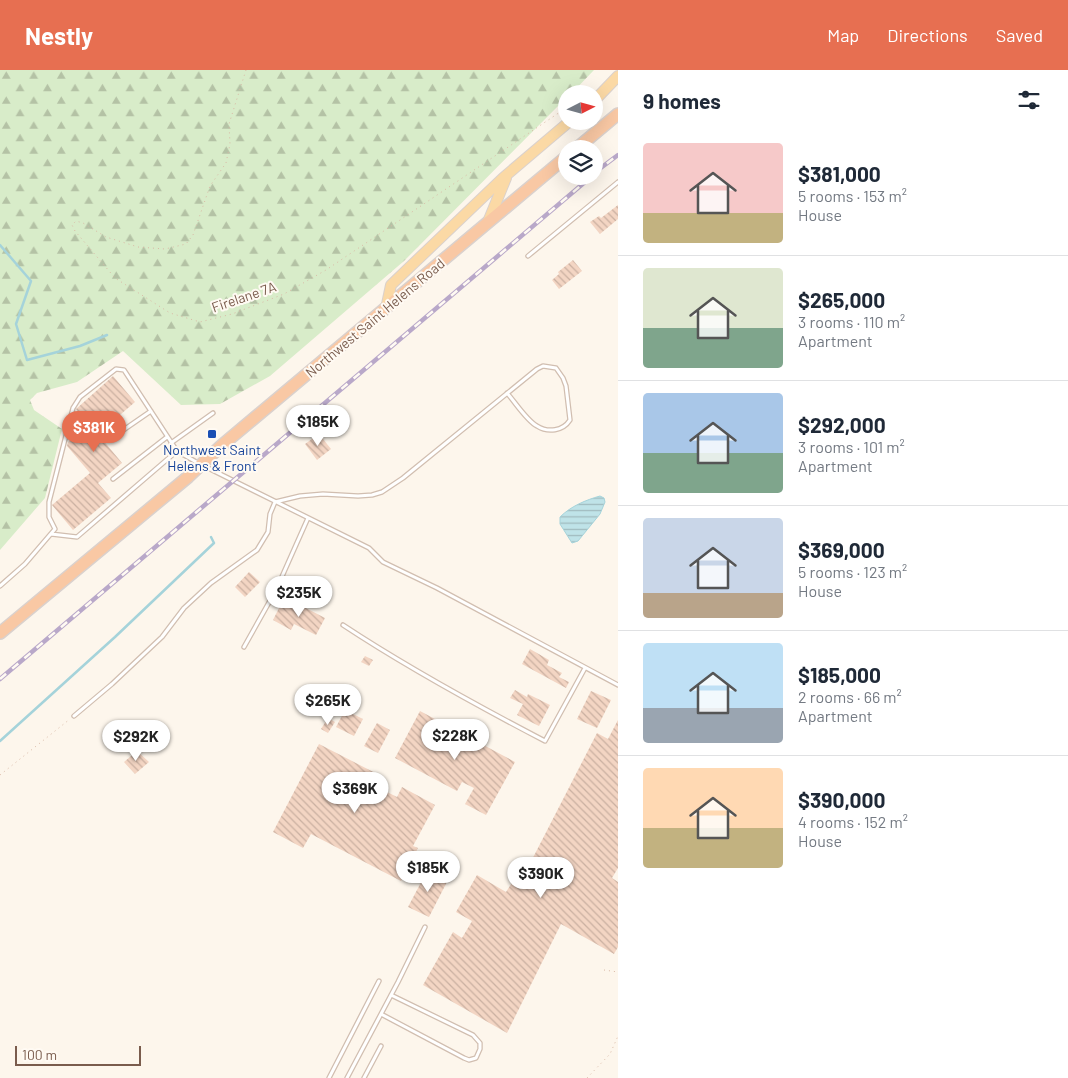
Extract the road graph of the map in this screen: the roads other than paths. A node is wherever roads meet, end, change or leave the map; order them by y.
1 (618, 76) edge
2 (603, 92) edge
3 (618, 114) edge
4 (559, 130) edge
5 (587, 140) edge
6 (558, 164) edge
7 (507, 174) junction
8 (618, 182) edge
9 (488, 223) junction
10 (528, 256) dead end
11 (386, 309) junction
12 (507, 393) junction
13 (151, 411) junction
14 (213, 413) dead end
15 (122, 431) dead end
16 (167, 436) junction
17 (171, 443) junction
18 (177, 451) junction
19 (202, 465) junction
20 (113, 479) dead end
21 (275, 502) junction
22 (308, 518) junction
23 (51, 534) junction
24 (0, 586) edge
25 (343, 626) dead end
26 (0, 633) edge
27 (244, 647) dead end
28 (585, 668) junction
29 (618, 686) edge
30 (74, 716) road end
31 (425, 927) dead end
32 (379, 981) dead end
33 (392, 995) junction
34 (381, 1014) junction
35 (381, 1046) dead end
36 (328, 1078) edge
37 (347, 1078) edge
38 (364, 1078) edge

1 - 2 main road
3 - 5 highway
4 - 7 main road
6 - 9 highway, Northwest Saint Helens Road
7 - 9 main road
7 - 11 main road
8 - 10 lane
9 - 11 highway, Northwest Saint Helens Road
11 - 19 highway, Northwest Saint Helens Road
12 - 12 lane
12 - 21 lane
13 - 15 lane
13 - 16 lane
13 - 23 lane
14 - 17 lane
16 - 17 lane
16 - 20 lane
17 - 18 lane
18 - 19 lane
18 - 23 lane
19 - 21 lane
19 - 26 highway, Northwest Saint Helens Road
21 - 22 lane
21 - 30 lane
22 - 27 lane
22 - 28 lane
23 - 24 lane
25 - 28 lane
28 - 29 lane
31 - 33 lane
32 - 36 lane
33 - 34 lane
33 - 34 lane
34 - 37 lane
35 - 38 lane

